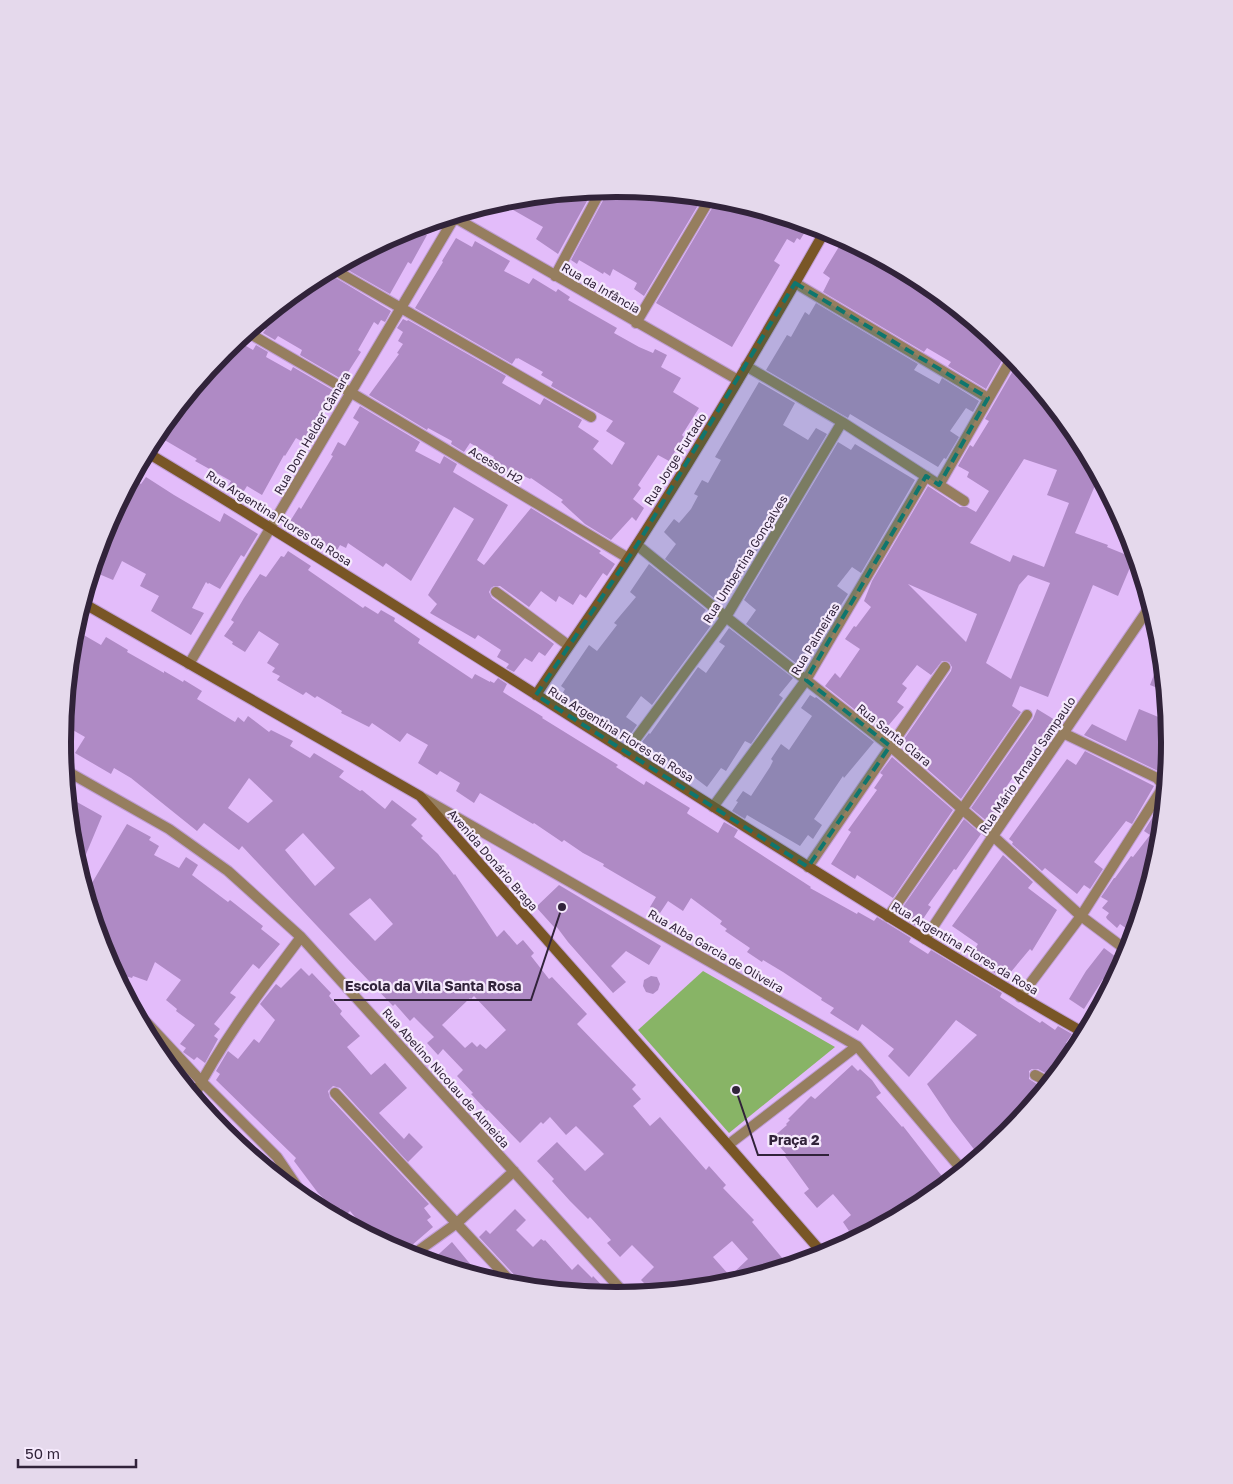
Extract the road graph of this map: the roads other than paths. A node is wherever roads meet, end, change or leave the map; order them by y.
1 (597, 198) edge
2 (707, 204) edge
3 (460, 220) edge
4 (450, 223) edge
5 (822, 237) edge
6 (339, 273) edge
7 (555, 276) junction
8 (795, 283) junction
9 (401, 308) junction
10 (636, 323) junction
11 (253, 336) edge
12 (1009, 363) edge
13 (746, 366) junction
14 (738, 380) junction
15 (350, 392) junction
16 (988, 398) junction
17 (591, 417) dead end
18 (842, 422) junction
19 (152, 456) edge
20 (926, 476) junction
21 (939, 485) junction
22 (964, 501) dead end
23 (271, 527) junction
24 (637, 545) junction
25 (628, 558) junction
26 (496, 592) dead end
27 (89, 606) edge
28 (1146, 613) edge
29 (726, 618) junction
30 (568, 645) junction
31 (189, 664) junction
32 (945, 667) dead end
33 (806, 680) junction
34 (536, 695) junction
35 (1027, 715) dead end
36 (1064, 732) junction
37 (890, 746) junction
38 (626, 752) junction
39 (72, 774) edge
40 (1161, 782) edge
41 (1159, 793) edge
42 (420, 796) junction
43 (713, 807) junction
44 (962, 809) junction
45 (993, 836) junction
46 (808, 867) junction
47 (888, 916) junction
48 (1081, 916) junction
49 (301, 938) junction
50 (925, 939) junction
51 (1122, 947) edge
52 (1020, 997) junction
53 (153, 1030) edge
54 (1079, 1030) edge
55 (857, 1046) junction
56 (1035, 1074) dead end
57 (1044, 1080) edge
58 (201, 1081) junction
59 (197, 1090) edge
60 (335, 1093) dead end
61 (728, 1145) junction
62 (959, 1166) edge
63 (514, 1171) junction
64 (293, 1181) edge
65 (457, 1223) junction
66 (818, 1248) edge
67 (419, 1250) edge
68 (506, 1276) edge
69 (619, 1287) edge

1 - 7 street
2 - 10 street
3 - 7 street, Rua da Infância
4 - 9 street, Rua Dom Helder Câmara
5 - 8 street, Rua Jorge Furtado
6 - 9 street
7 - 10 street, Rua da Infância
8 - 13 street, Rua Jorge Furtado
8 - 16 street
9 - 15 street, Rua Dom Helder Câmara
9 - 17 street
10 - 14 street, Rua da Infância
11 - 15 street, Acesso H2
12 - 16 street
13 - 14 street, Rua Jorge Furtado
13 - 18 street
14 - 24 street, Rua Jorge Furtado
15 - 23 street, Rua Dom Helder Câmara
15 - 25 street, Acesso H2
16 - 21 street
18 - 20 street
18 - 29 street, Rua Umbertina Gonçalves
19 - 23 street, Rua Argentina Flores da Rosa
20 - 21 street
20 - 33 street, Rua Palmeiras
21 - 22 street
23 - 31 street, Rua Dom Helder Câmara
23 - 34 street, Rua Argentina Flores da Rosa
24 - 25 street, Rua Jorge Furtado
24 - 29 street, Rua Santa Clara
25 - 30 street, Rua Jorge Furtado
26 - 30 street
27 - 31 street, Avenida Donário Braga
28 - 36 street, Rua Mário Arnaud Sampaulo
29 - 33 street, Rua Santa Clara
29 - 38 street, Rua Umbertina Gonçalves
30 - 34 street, Rua Jorge Furtado
31 - 42 street, Avenida Donário Braga
32 - 37 street
33 - 37 street, Rua Santa Clara
33 - 43 street, Rua Palmeiras
34 - 38 street, Rua Argentina Flores da Rosa
35 - 44 street
36 - 40 street
36 - 45 street, Rua Mário Arnaud Sampaulo
37 - 44 street, Rua Santa Clara
37 - 46 street
38 - 43 street, Rua Argentina Flores da Rosa
39 - 49 street, Rua Abelino Nicolau de Almeida
41 - 48 street
42 - 55 street, Rua Alba Garcia de Oliveira
42 - 61 street, Avenida Donário Braga
43 - 46 street, Rua Argentina Flores da Rosa
44 - 45 street, Rua Santa Clara
44 - 47 street
45 - 48 street, Rua Santa Clara
45 - 50 street, Rua Mário Arnaud Sampaulo
46 - 47 street, Rua Argentina Flores da Rosa
47 - 50 street, Rua Argentina Flores da Rosa
48 - 51 street, Rua Santa Clara
48 - 52 street
49 - 58 street
49 - 63 street, Rua Abelino Nicolau de Almeida
50 - 52 street, Rua Argentina Flores da Rosa
52 - 54 street, Rua Argentina Flores da Rosa
53 - 58 street
55 - 61 street
55 - 62 street, Rua Alba Garcia de Oliveira
56 - 57 street
58 - 59 street
58 - 64 street
60 - 65 street
61 - 66 street, Avenida Donário Braga
63 - 65 street
63 - 69 street, Rua Abelino Nicolau de Almeida
65 - 67 street
65 - 68 street

